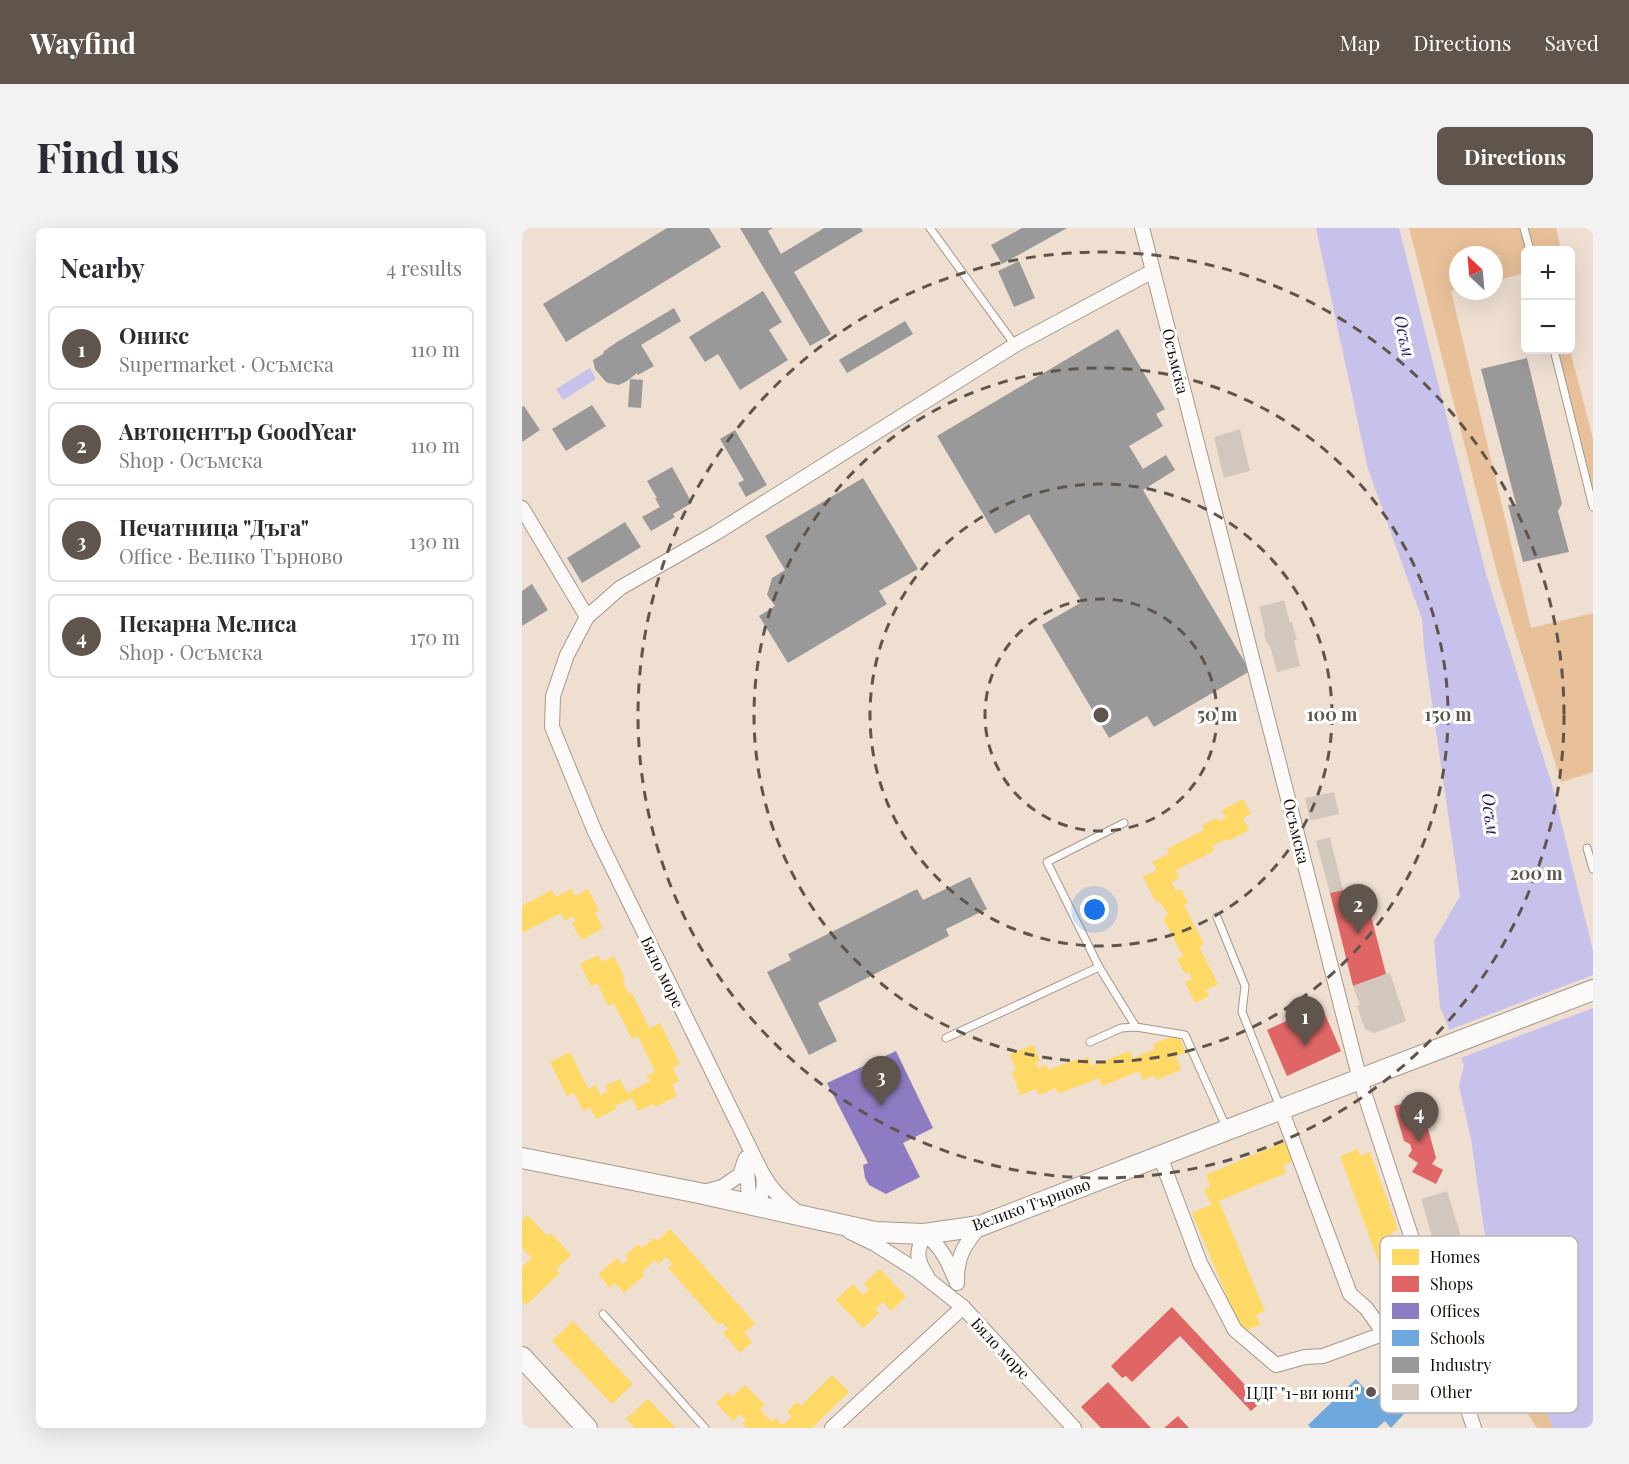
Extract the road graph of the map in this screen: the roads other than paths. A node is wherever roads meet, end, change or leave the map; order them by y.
1 (930, 228) edge
2 (1142, 228) edge
3 (1524, 228) edge
4 (1529, 246) edge
5 (1153, 271) junction
6 (1015, 345) junction
7 (1555, 354) edge
8 (1593, 507) edge
9 (522, 508) edge
10 (587, 617) junction
11 (1124, 824) dead end
12 (1587, 848) dead end
13 (1593, 869) edge
14 (1217, 917) dead end
15 (1099, 967) junction
16 (1593, 990) edge
17 (1136, 1027) junction
18 (946, 1038) dead end
19 (1090, 1042) dead end
20 (1360, 1080) junction
21 (1281, 1109) junction
22 (1227, 1130) junction
23 (746, 1140) junction
24 (1160, 1156) junction
25 (522, 1158) edge
26 (746, 1158) junction
27 (762, 1173) junction
28 (699, 1193) junction
29 (754, 1206) junction
30 (804, 1217) junction
31 (831, 1223) junction
32 (980, 1226) junction
33 (924, 1234) junction
34 (1411, 1236) edge
35 (930, 1281) junction
36 (957, 1283) junction
37 (963, 1307) junction
38 (603, 1314) dead end
39 (1380, 1327) edge
40 (1380, 1335) edge
41 (522, 1357) edge
42 (1469, 1413) edge
43 (587, 1428) edge
44 (705, 1428) edge
45 (832, 1428) edge
46 (1074, 1428) edge
47 (1474, 1428) edge

1 - 6 lane
2 - 5 street, Осъмска
3 - 4 lane
5 - 6 street
5 - 20 street, Осъмска
6 - 10 street
7 - 8 lane
9 - 10 street
10 - 23 street, Бяло море
11 - 15 lane
12 - 13 lane
14 - 21 lane
15 - 17 lane
15 - 18 lane
16 - 20 street, Велико Търново
17 - 19 lane
17 - 22 lane
20 - 21 street, Велико Търново
20 - 34 street, Осъмска
21 - 22 street, Велико Търново
21 - 39 street
22 - 24 street, Велико Търново
23 - 26 street, Бяло море
23 - 27 street
24 - 32 street, Велико Търново
24 - 40 street
25 - 28 street, Велико Търново
26 - 28 street
26 - 29 street, Бяло море
27 - 29 street
27 - 30 street
28 - 29 street, Велико Търново
29 - 30 street, Велико Търново
30 - 31 street, Велико Търново
31 - 33 street, Велико Търново
31 - 35 street
32 - 33 street, Велико Търново
32 - 36 street, Бяло море
33 - 35 street
33 - 36 street
35 - 37 street
36 - 37 street, Бяло море
37 - 45 street
37 - 46 street, Бяло море
38 - 44 lane
41 - 43 street
42 - 47 street, Осъмска

